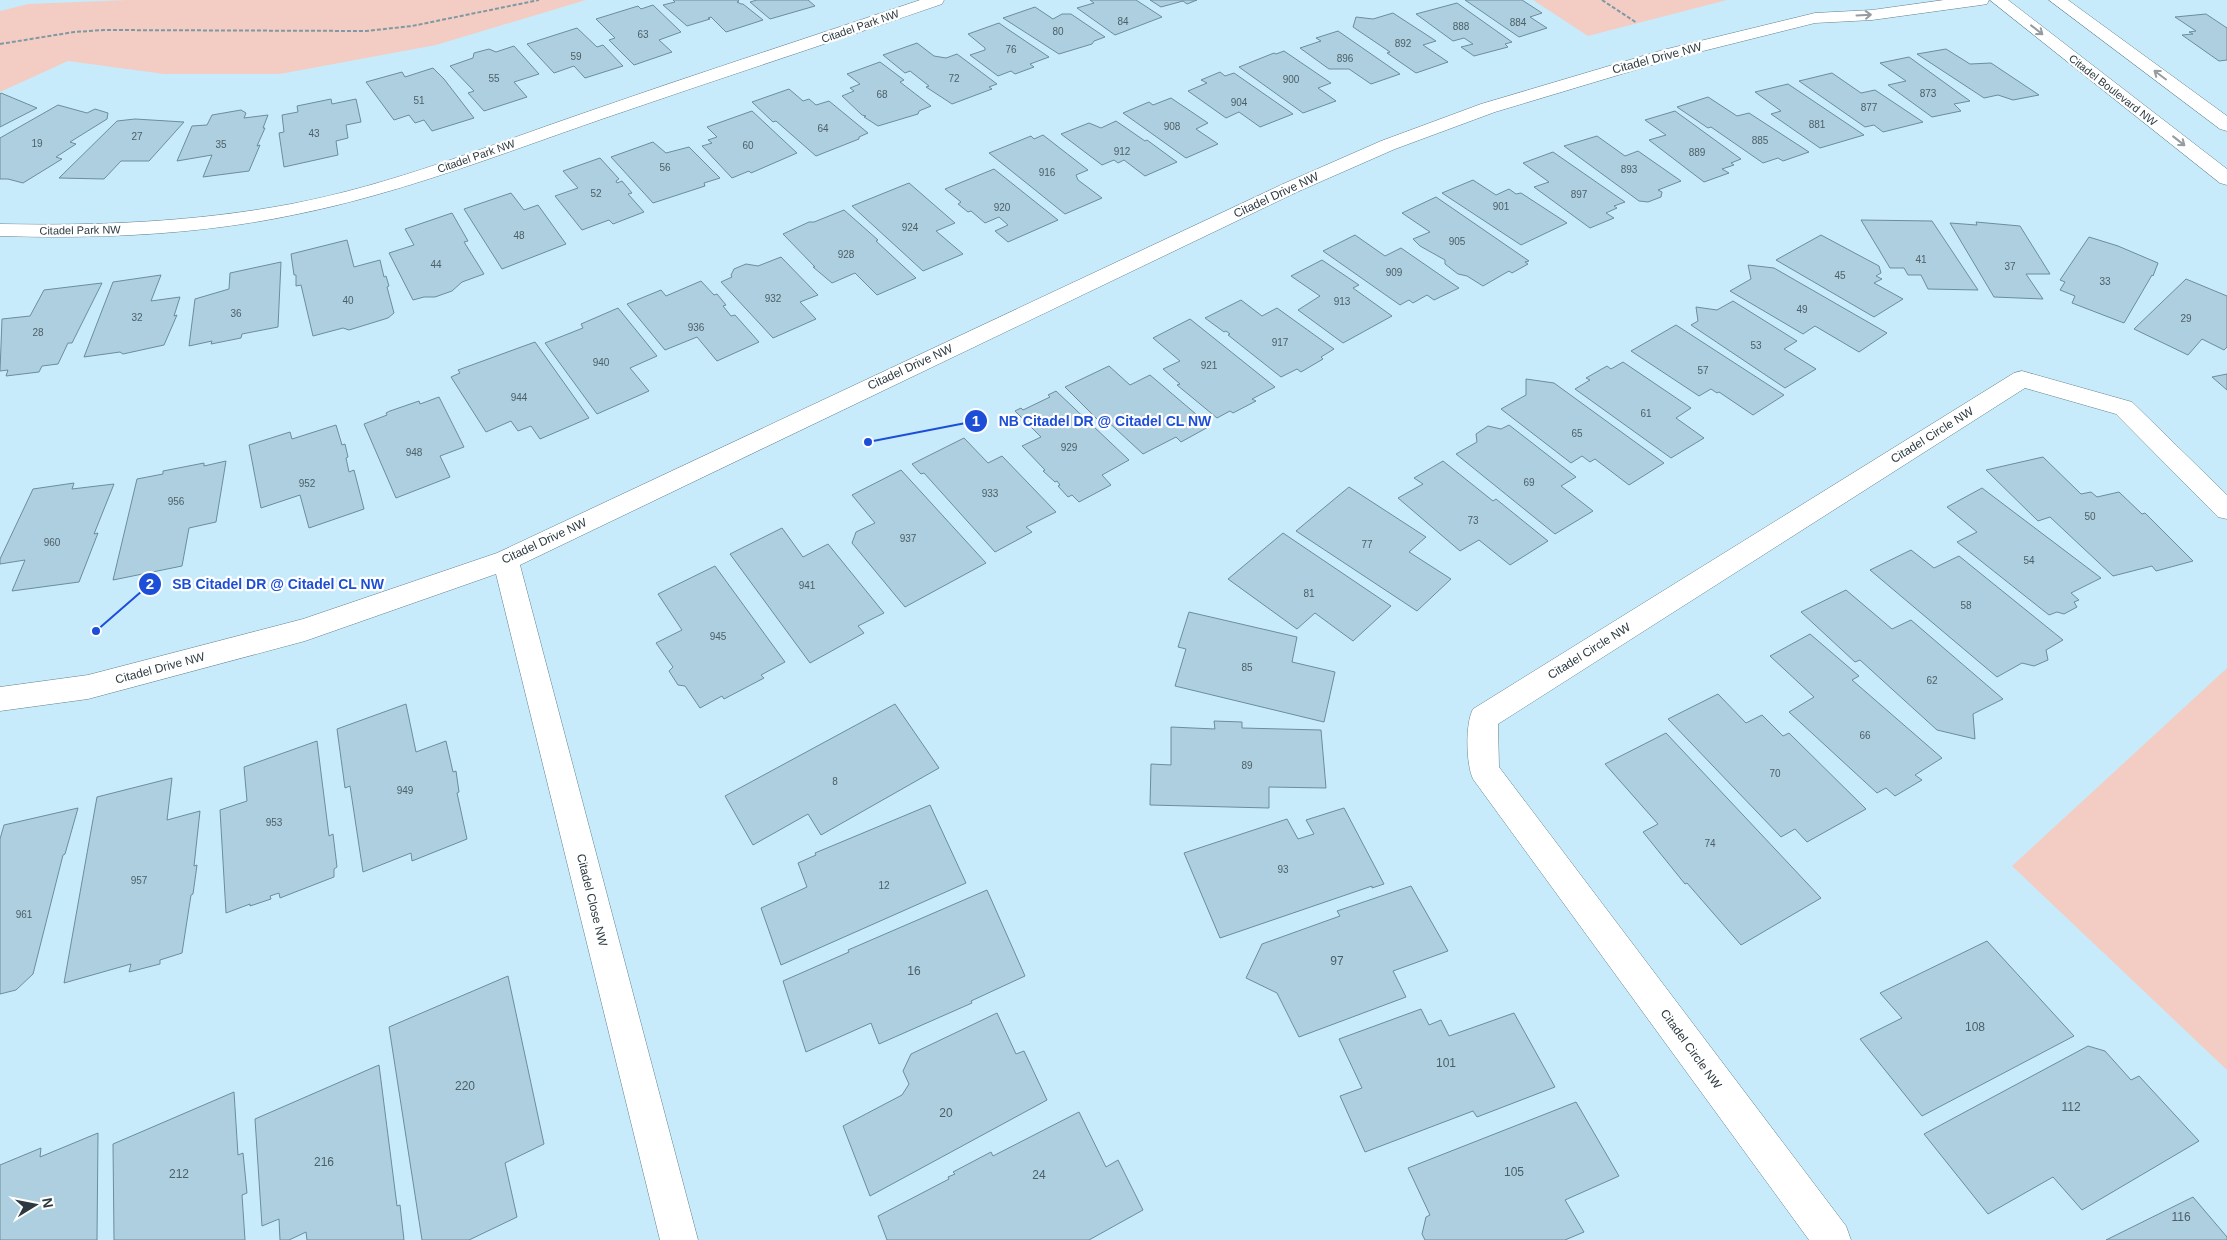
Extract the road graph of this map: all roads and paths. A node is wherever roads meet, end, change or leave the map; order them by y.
1 (539, 0) edge
2 (936, 0) edge
3 (1602, 0) edge
4 (1834, 0) edge
5 (1981, 0) edge
6 (1998, 0) edge
7 (2057, 0) edge
8 (1815, 18) junction
9 (1638, 24) dead end
10 (0, 44) edge
11 (2227, 126) edge
12 (2227, 179) edge
13 (0, 230) edge
14 (2227, 510) edge
15 (506, 560) junction
16 (0, 699) edge
17 (679, 1240) edge
18 (1832, 1240) edge

1 - 10 path
2 - 13 street, Citadel Park NW
3 - 9 path
4 - 8 street, Citadel Drive NW
8 -> 5 street, Citadel Drive NW
6 -> 12 street, Citadel Boulevard NW
11 -> 7 street
8 - 15 street, Citadel Drive NW
14 - 18 street, Citadel Circle NW
15 - 16 street, Citadel Drive NW
15 - 17 street, Citadel Close NW

